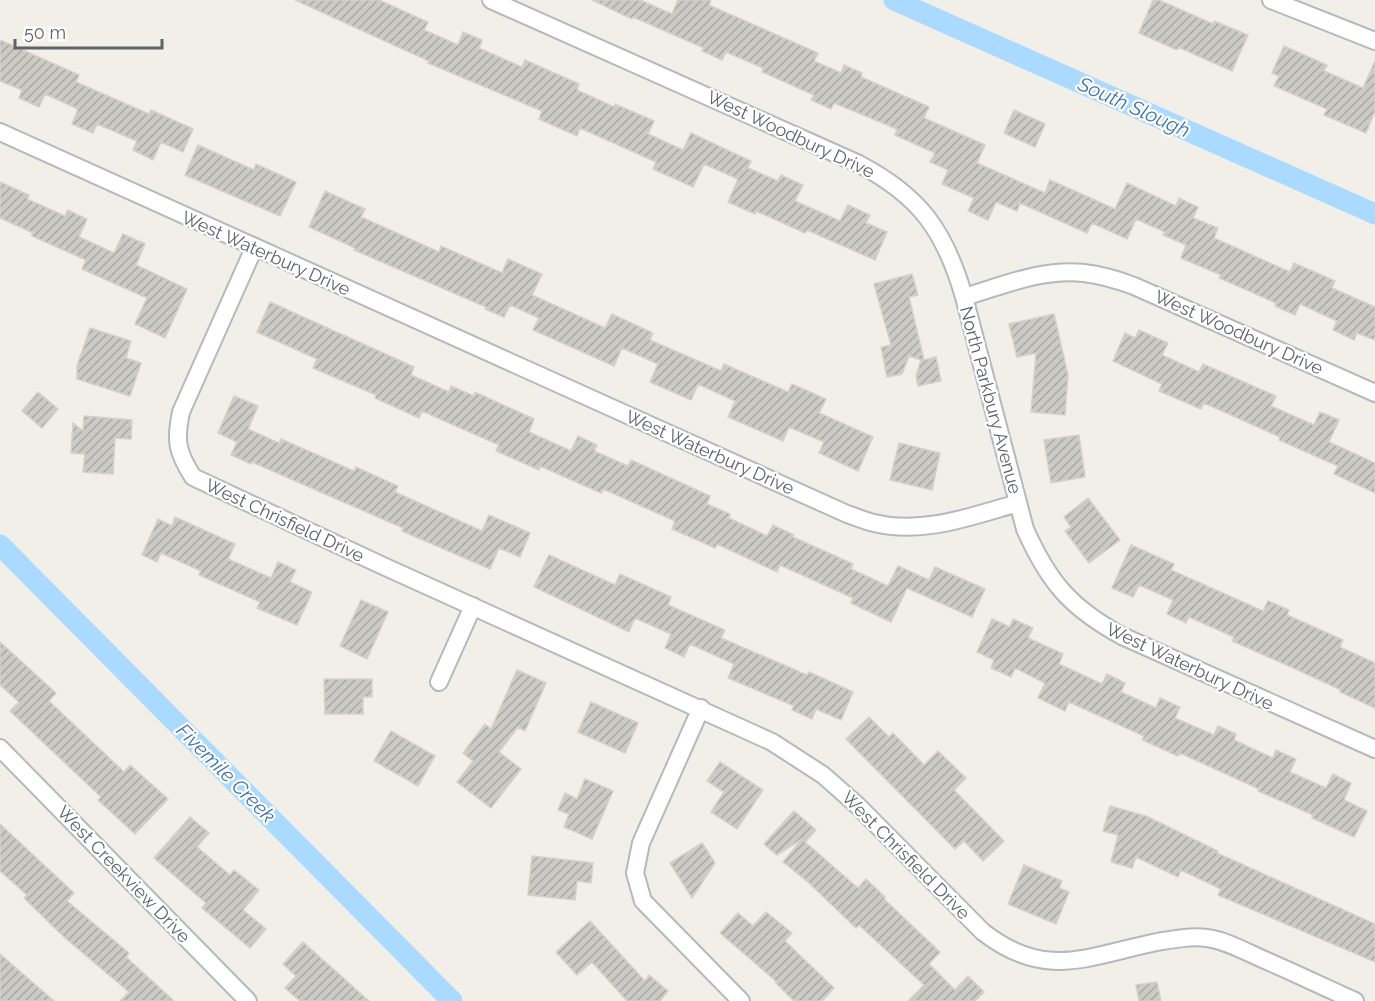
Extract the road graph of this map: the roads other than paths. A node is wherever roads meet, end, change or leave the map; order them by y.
1 (491, 0) edge
2 (1271, 0) edge
3 (1375, 41) edge
4 (0, 132) edge
5 (254, 248) junction
6 (964, 297) junction
7 (1375, 393) edge
8 (1018, 503) junction
9 (473, 606) junction
10 (439, 682) dead end
11 (701, 708) junction
12 (0, 748) edge
13 (1375, 749) edge
14 (248, 1001) edge
15 (741, 1001) edge
16 (1355, 1001) edge

1 - 6 street, West Woodbury Drive
2 - 3 street
4 - 5 street, West Waterbury Drive
5 - 8 street, West Waterbury Drive
5 - 9 street, West Chrisfield Drive
6 - 7 street, West Woodbury Drive
6 - 8 street, North Parkbury Avenue
8 - 13 street, West Waterbury Drive
9 - 10 street
9 - 11 street, West Chrisfield Drive
11 - 15 street
11 - 16 street, West Chrisfield Drive
12 - 14 street, West Creekview Drive

